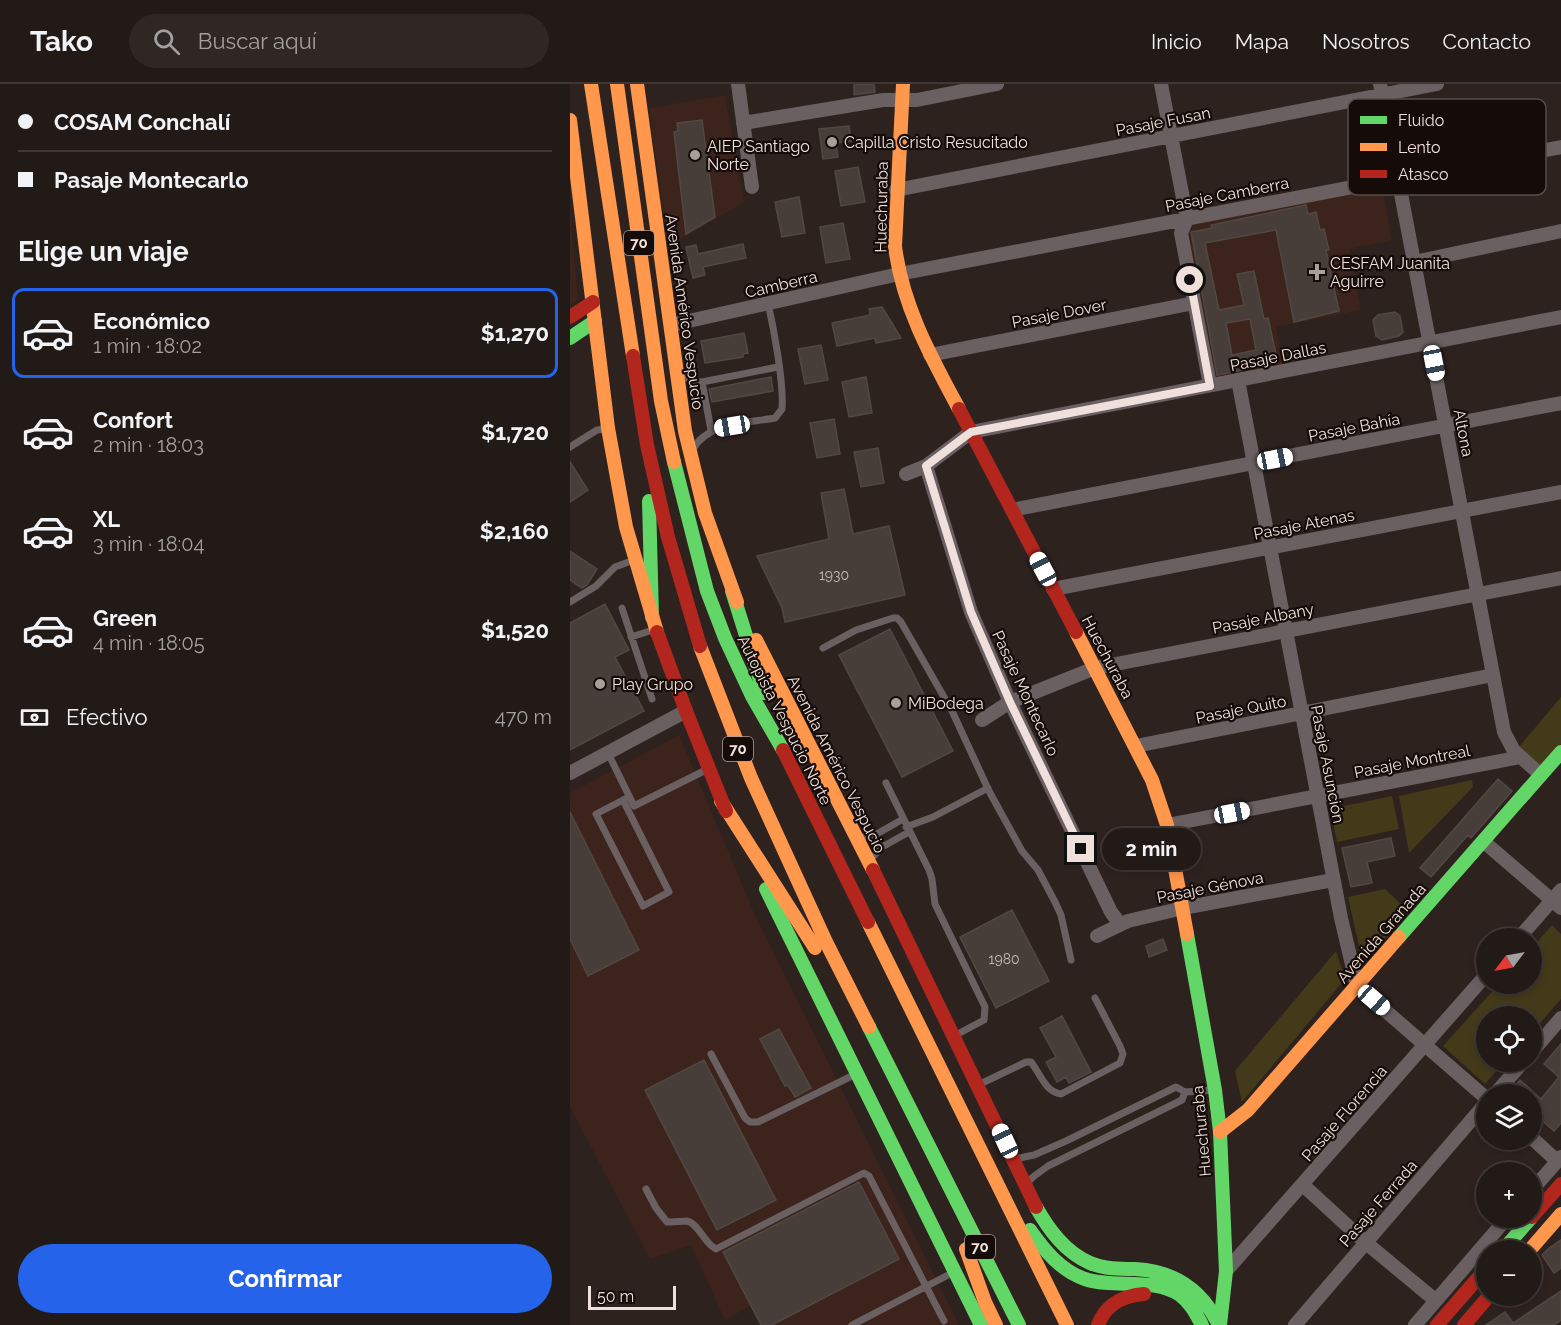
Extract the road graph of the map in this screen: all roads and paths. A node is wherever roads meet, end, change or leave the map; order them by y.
1 (591, 84) edge
2 (616, 84) edge
3 (637, 84) edge
4 (738, 84) edge
5 (903, 84) edge
6 (998, 84) edge
7 (1161, 84) edge
8 (1437, 84) edge
9 (1381, 89) edge
10 (902, 100) junction
11 (743, 123) junction
12 (570, 127) edge
13 (1171, 136) junction
14 (1561, 147) edge
15 (1546, 150) edge
16 (572, 162) edge
17 (752, 186) dead end
18 (1348, 188) edge
19 (896, 190) junction
20 (1401, 195) edge
21 (1187, 219) junction
22 (1561, 231) edge
23 (1414, 261) junction
24 (898, 274) junction
25 (592, 302) junction
26 (768, 303) junction
27 (1194, 303) junction
28 (570, 317) edge
29 (1561, 317) edge
30 (595, 321) junction
31 (671, 325) junction
32 (570, 338) edge
33 (1430, 343) junction
34 (930, 355) junction
35 (778, 367) junction
36 (675, 369) junction
37 (1238, 380) junction
38 (702, 382) junction
39 (1210, 386) junction
40 (1561, 403) edge
41 (1446, 426) junction
42 (608, 428) junction
43 (711, 430) junction
44 (971, 432) junction
45 (647, 445) junction
46 (570, 447) edge
47 (690, 453) junction
48 (1254, 463) junction
49 (926, 466) junction
50 (906, 474) dead end
51 (1561, 492) edge
52 (1012, 510) junction
53 (1462, 511) junction
54 (1270, 547) junction
55 (634, 560) junction
56 (1561, 578) edge
57 (1053, 589) junction
58 (732, 591) junction
59 (1478, 593) junction
60 (570, 602) edge
61 (622, 608) dead end
62 (654, 623) junction
63 (1286, 630) junction
64 (631, 637) junction
65 (823, 648) dead end
66 (1095, 668) junction
67 (1493, 675) junction
68 (652, 699) dead end
69 (1010, 702) junction
70 (686, 711) junction
71 (1302, 713) junction
72 (982, 720) dead end
73 (780, 744) junction
74 (1136, 746) junction
75 (1561, 752) edge
76 (608, 753) junction
77 (1521, 757) junction
78 (708, 769) junction
79 (570, 773) edge
80 (1541, 775) junction
81 (886, 783) dead end
82 (988, 788) junction
83 (1317, 796) junction
84 (626, 799) junction
85 (721, 801) junction
86 (1167, 825) junction
87 (906, 826) junction
88 (857, 838) junction
89 (1483, 841) junction
90 (869, 862) junction
91 (1334, 880) junction
92 (1558, 899) edge
93 (1183, 908) junction
94 (1120, 924) junction
95 (1529, 928) edge
96 (1097, 936) dead end
97 (1071, 960) dead end
98 (1357, 986) junction
99 (1476, 986) edge
100 (1095, 998) dead end
101 (1561, 1018) edge
102 (954, 1036) junction
103 (873, 1037) junction
104 (1542, 1040) edge
105 (1426, 1044) junction
106 (711, 1054) dead end
107 (1514, 1072) edge
108 (857, 1073) junction
109 (1504, 1084) edge
110 (978, 1085) junction
111 (1476, 1089) edge
112 (1215, 1090) junction
113 (1185, 1092) junction
114 (1476, 1114) edge
115 (1220, 1132) junction
116 (1542, 1146) edge
117 (1559, 1159) edge
118 (1014, 1160) junction
119 (940, 1169) junction
120 (1542, 1179) edge
121 (1561, 1184) edge
122 (1026, 1185) junction
123 (1303, 1185) junction
124 (646, 1189) dead end
125 (999, 1190) junction
126 (1542, 1206) edge
127 (1561, 1214) edge
128 (1498, 1228) edge
129 (1522, 1228) edge
130 (1512, 1240) edge
131 (1539, 1240) edge
132 (1365, 1242) junction
133 (1226, 1271) junction
134 (955, 1272) junction
135 (1476, 1280) edge
136 (1201, 1284) junction
137 (926, 1286) junction
138 (1435, 1300) junction
139 (1480, 1306) edge
140 (944, 1322) dead end
141 (852, 1325) edge
142 (981, 1325) edge
143 (996, 1325) edge
144 (1019, 1325) edge
145 (1067, 1325) edge
146 (1098, 1325) edge
147 (1189, 1325) edge
148 (1202, 1325) edge
149 (1220, 1325) edge
150 (1295, 1325) edge
151 (1415, 1325) edge
152 (1437, 1325) edge
153 (1464, 1325) edge

1 - 45 main road, 70
2 - 73 main road, Autopista Vespucio Norte / 70
3 - 31 main road, Avenida Américo Vespucio
4 - 11 street
5 - 10 main road, Huechuraba
6 - 10 street
7 - 13 street
8 - 9 street, Pasaje Fusan
9 - 13 street, Pasaje Fusan
10 - 11 street
10 - 19 main road, Huechuraba
11 - 17 street
12 - 16 main road
13 - 19 street, Pasaje Fusan
13 - 21 street
14 - 15 street, Pasaje Camberra
16 - 25 main road
18 - 21 street, Pasaje Camberra
19 - 24 main road, Huechuraba
20 - 23 street, Altona
21 - 24 street, Pasaje Camberra
21 - 27 street
22 - 23 street
23 - 33 street, Altona
24 - 26 street, Camberra
24 - 34 main road, Huechuraba
25 - 28 main road
25 - 30 main road
26 - 31 street, Camberra
26 - 35 lane
27 - 34 street, Pasaje Dover
27 - 39 street
29 - 33 street, Pasaje Dallas
30 - 32 main road
30 - 42 main road
31 - 36 main road, Avenida Américo Vespucio
33 - 37 street, Pasaje Dallas
33 - 41 street, Altona
34 - 44 main road, Huechuraba
35 - 38 lane
35 - 43 lane
36 - 38 lane
36 - 47 main road, Avenida Américo Vespucio
37 - 39 street, Pasaje Dallas
37 - 48 street, Pasaje Asunción
38 - 43 lane
39 - 44 street, Pasaje Dallas
40 - 41 street, Pasaje Bahía
41 - 48 street, Pasaje Bahía
41 - 53 street, Altona
42 - 46 lane
42 - 55 main road
43 - 47 lane
44 - 49 street, Pasaje Dallas
44 - 52 main road, Huechuraba
45 - 62 main road
45 - 103 main road, 70
47 - 58 main road, Avenida Américo Vespucio
48 - 52 street, Pasaje Bahía
48 - 54 street, Pasaje Asunción
49 - 50 street, Pasaje Dallas
49 - 69 street, Pasaje Montecarlo
51 - 53 street, Pasaje Atenas
52 - 57 main road, Huechuraba
53 - 54 street, Pasaje Atenas
53 - 59 street, Altona
54 - 57 street, Pasaje Atenas
54 - 63 street, Pasaje Asunción
55 - 60 lane
55 - 62 main road
56 - 59 street, Pasaje Albany
57 - 66 main road, Huechuraba
58 - 73 main road
58 - 88 main road, Avenida Américo Vespucio
59 - 63 street, Pasaje Albany
59 - 67 street, Altona
61 - 64 lane
62 - 64 lane
62 - 70 main road
63 - 66 street, Pasaje Albany
63 - 71 street, Pasaje Asunción
64 - 68 lane
65 - 82 lane
66 - 69 street, Pasaje Albany
66 - 74 main road, Huechuraba
67 - 71 street, Pasaje Quito
67 - 77 street, Altona
69 - 72 street, Pasaje Albany
69 - 94 street, Pasaje Montecarlo
70 - 76 street
70 - 78 main road
71 - 74 street, Pasaje Quito
71 - 83 street, Pasaje Asunción
73 - 125 main road, Autopista Vespucio Norte / 70
74 - 86 main road, Huechuraba
75 - 80 main road, Avenida Granada
76 - 79 street
76 - 84 lane
77 - 80 street, Altona
77 - 83 street, Pasaje Montreal
78 - 84 lane
78 - 85 main road
80 - 89 main road, Avenida Granada
81 - 87 lane
82 - 87 lane
82 - 97 lane
83 - 86 street, Pasaje Montreal
83 - 91 street, Pasaje Asunción
84 - 84 lane
85 - 103 main road
85 - 108 main road
86 - 93 main road, Huechuraba
87 - 88 lane
87 - 90 lane
87 - 102 lane
88 - 90 main road, Avenida Américo Vespucio
89 - 92 street
89 - 98 main road, Avenida Granada
90 - 102 main road, Avenida Américo Vespucio
91 - 93 street, Pasaje Génova
91 - 98 street, Pasaje Asunción
92 - 95 street
93 - 94 street, Pasaje Génova
93 - 112 main road, Huechuraba
94 - 96 street, Pasaje Génova
98 - 105 street
98 - 115 main road, Avenida Granada
99 - 105 street, Pasaje Florencia
100 - 110 lane
101 - 104 street
102 - 110 main road, Avenida Américo Vespucio
103 - 119 main road, 70
105 - 111 street
105 - 123 street, Pasaje Florencia
106 - 108 lane
107 - 109 street
108 - 134 main road
110 - 118 main road, Avenida Américo Vespucio
112 - 113 lane
112 - 115 main road, Huechuraba
113 - 118 lane
113 - 122 lane
114 - 132 street, Pasaje Ferrada
115 - 133 main road, Huechuraba
116 - 117 street
117 - 120 street
118 - 122 main road, Avenida Américo Vespucio
119 - 143 main road
119 - 144 main road, 70
121 - 126 main road
122 - 136 main road, Avenida Américo Vespucio
123 - 132 street
123 - 133 street, Pasaje Florencia
124 - 137 lane
125 - 145 main road, Autopista Vespucio Norte / 70
125 - 148 main road
127 - 131 main road
128 - 138 street
129 - 130 main road
132 - 138 street
132 - 150 street, Pasaje Ferrada
133 - 136 main road
133 - 149 main road, Huechuraba
134 - 137 lane
134 - 142 main road
135 - 152 main road
136 - 149 main road, Avenida Américo Vespucio
137 - 140 lane
137 - 141 lane
138 - 151 street
139 - 153 main road
146 - 147 main road

